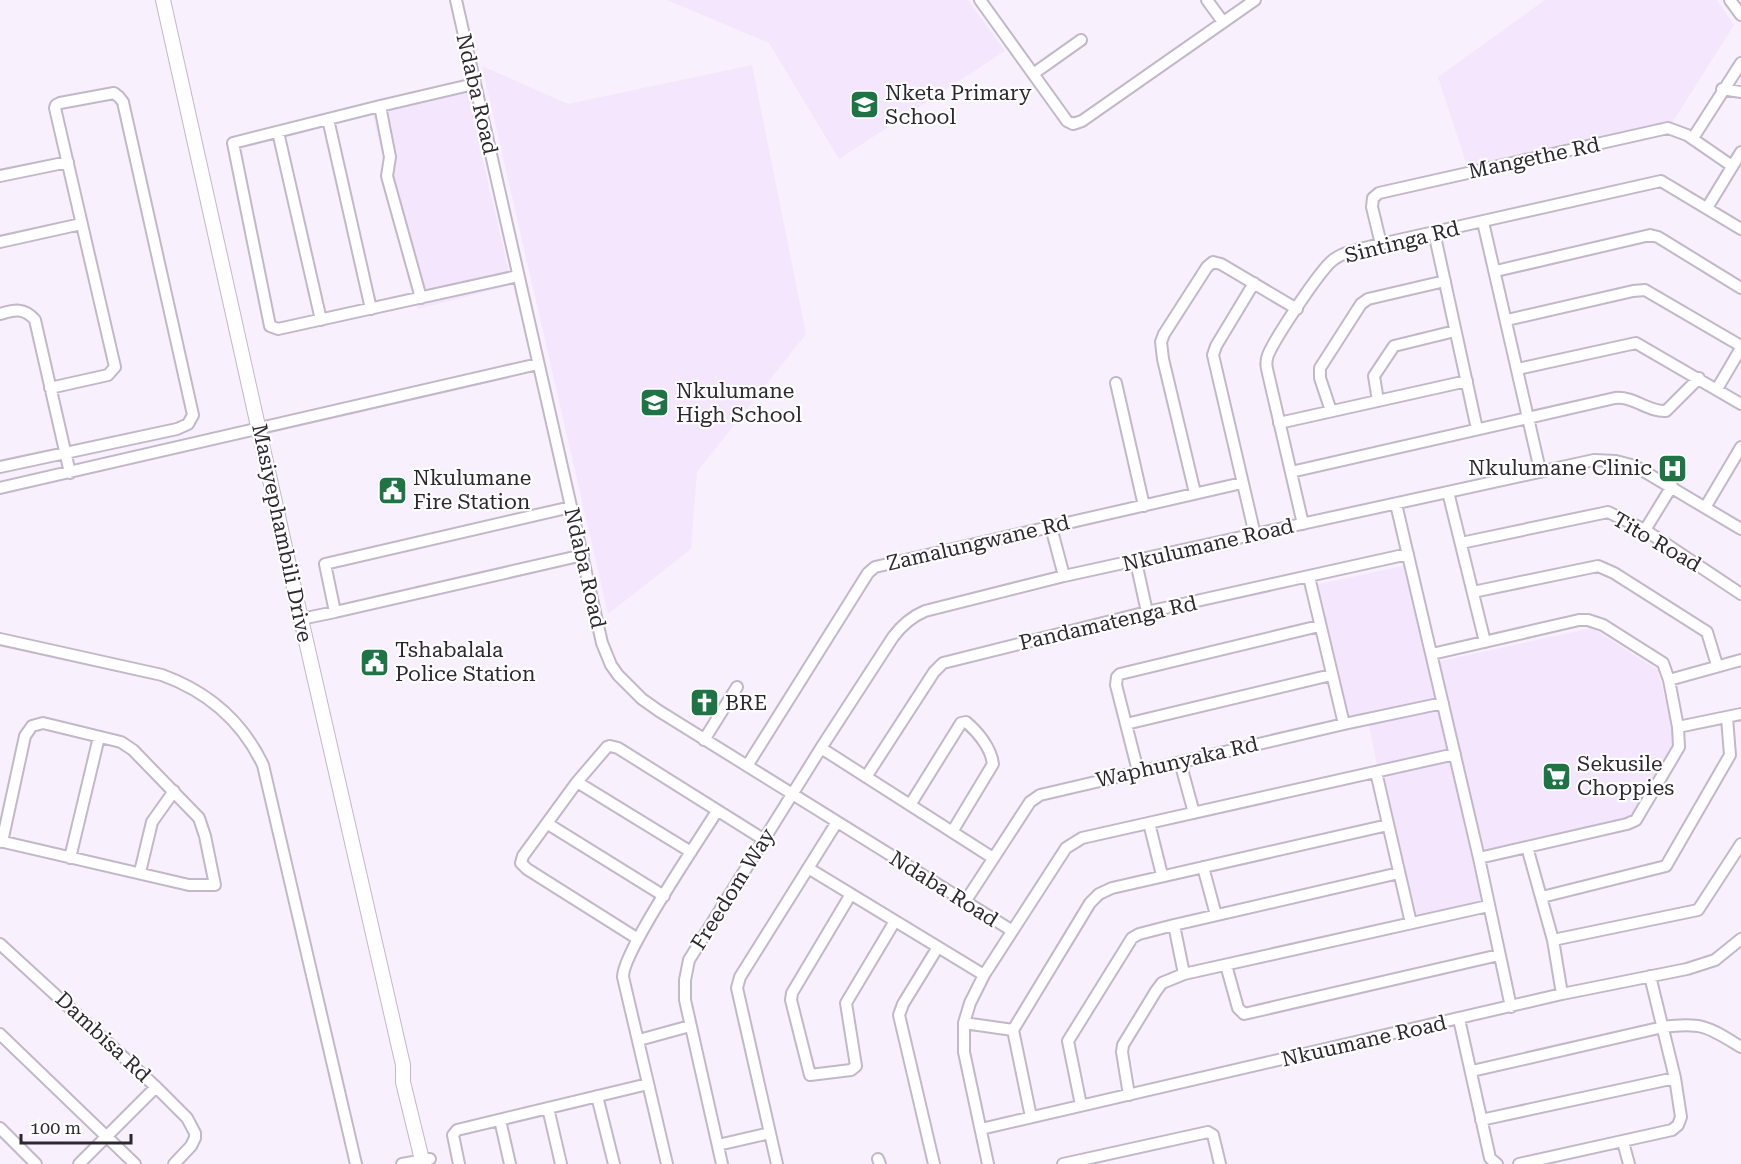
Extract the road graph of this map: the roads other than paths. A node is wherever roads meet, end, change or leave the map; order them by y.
1 (163, 0) edge
2 (456, 0) edge
3 (980, 0) edge
4 (1208, 0) edge
5 (1255, 0) edge
6 (1730, 0) edge
7 (1741, 15) edge
8 (1223, 22) junction
9 (1081, 40) dead end
10 (1741, 63) edge
11 (1033, 74) junction
12 (474, 84) junction
13 (1722, 89) junction
14 (1741, 92) edge
15 (380, 105) junction
16 (328, 119) junction
17 (278, 132) junction
18 (1693, 138) junction
19 (1741, 152) edge
20 (68, 162) junction
21 (1732, 166) junction
22 (0, 176) edge
23 (1707, 208) junction
24 (1483, 222) junction
25 (81, 224) junction
26 (1741, 230) edge
27 (1434, 232) junction
28 (0, 242) edge
29 (1381, 244) junction
30 (1496, 271) junction
31 (518, 276) junction
32 (1445, 281) junction
33 (1254, 283) junction
34 (1741, 288) edge
35 (420, 298) junction
36 (371, 309) junction
37 (1297, 309) junction
38 (0, 314) edge
39 (321, 320) junction
40 (1507, 320) junction
41 (1455, 331) junction
42 (1741, 347) edge
43 (538, 364) junction
44 (1518, 369) junction
45 (1699, 378) junction
46 (1467, 381) junction
47 (1116, 383) dead end
48 (50, 388) junction
49 (1717, 389) junction
50 (1378, 401) junction
51 (1741, 404) edge
52 (1331, 411) junction
53 (1528, 419) junction
54 (1279, 423) junction
55 (260, 428) junction
56 (1477, 429) junction
57 (1741, 447) edge
58 (64, 453) junction
59 (1736, 465) edge
60 (0, 466) edge
61 (1540, 470) junction
62 (70, 472) junction
63 (1291, 472) junction
64 (1242, 483) junction
65 (1672, 486) junction
66 (0, 488) edge
67 (1448, 492) junction
68 (1195, 493) junction
69 (1396, 504) junction
70 (1144, 506) junction
71 (1706, 506) junction
72 (572, 507) junction
73 (1303, 524) junction
74 (1051, 527) junction
75 (1741, 529) edge
76 (1645, 530) junction
77 (1255, 535) junction
78 (1461, 543) junction
79 (1408, 554) junction
80 (582, 555) junction
81 (1136, 562) junction
82 (1064, 576) junction
83 (1309, 577) junction
84 (1473, 592) junction
85 (1741, 594) edge
86 (335, 612) junction
87 (1147, 612) junction
88 (301, 619) junction
89 (1319, 626) junction
90 (0, 639) edge
91 (1485, 642) junction
92 (1432, 654) junction
93 (1741, 660) edge
94 (1717, 666) junction
95 (1332, 675) junction
96 (1669, 680) junction
97 (736, 687) dead end
98 (1443, 703) junction
99 (1741, 714) edge
100 (1727, 718) junction
101 (1126, 724) junction
102 (1344, 724) junction
103 (1678, 727) junction
104 (99, 737) junction
105 (704, 740) junction
106 (821, 748) junction
107 (1455, 754) junction
108 (1180, 762) junction
109 (747, 766) junction
110 (1138, 771) junction
111 (1376, 772) junction
112 (866, 777) junction
113 (577, 782) junction
114 (174, 792) junction
115 (792, 794) junction
116 (910, 805) junction
117 (717, 811) junction
118 (1194, 813) junction
119 (837, 822) junction
120 (1149, 823) junction
121 (548, 824) junction
122 (1388, 825) junction
123 (952, 832) junction
124 (764, 839) junction
125 (1, 842) edge
126 (1741, 844) edge
127 (1527, 847) junction
128 (691, 852) junction
129 (70, 858) junction
130 (993, 858) junction
131 (1479, 858) junction
132 (1731, 861) junction
133 (1203, 867) junction
134 (1741, 867) edge
135 (808, 868) junction
136 (140, 872) junction
137 (1399, 873) junction
138 (1162, 875) junction
139 (851, 894) junction
140 (664, 896) junction
141 (1542, 897) junction
142 (965, 902) junction
143 (1488, 906) junction
144 (1216, 915) junction
145 (895, 921) junction
146 (1411, 923) junction
147 (1174, 925) junction
148 (1011, 930) junction
149 (638, 939) junction
150 (1741, 939) edge
151 (1553, 940) junction
152 (0, 944) edge
153 (938, 947) junction
154 (1499, 955) junction
155 (1226, 965) junction
156 (1184, 974) junction
157 (984, 975) junction
158 (1650, 976) junction
159 (1562, 994) junction
160 (1510, 1007) junction
161 (1459, 1019) junction
162 (964, 1023) junction
163 (690, 1026) junction
164 (1663, 1027) junction
165 (1013, 1030) junction
166 (0, 1034) edge
167 (639, 1040) junction
168 (1741, 1046) edge
169 (1472, 1071) junction
170 (1675, 1078) junction
171 (648, 1084) junction
172 (156, 1087) junction
173 (1129, 1095) junction
174 (597, 1096) junction
175 (1081, 1105) junction
176 (548, 1108) junction
177 (1031, 1117) junction
178 (500, 1120) junction
179 (1481, 1120) junction
180 (0, 1128) edge
181 (981, 1130) junction
182 (770, 1133) junction
183 (107, 1137) junction
184 (1623, 1142) junction
185 (718, 1146) junction
186 (426, 1162) edge
187 (36, 1164) edge
188 (79, 1164) edge
189 (135, 1164) edge
190 (174, 1164) edge
191 (356, 1164) edge
192 (402, 1164) edge
193 (459, 1164) edge
194 (510, 1164) edge
195 (561, 1164) edge
196 (614, 1164) edge
197 (667, 1164) edge
198 (722, 1164) edge
199 (777, 1164) edge
200 (934, 1164) edge
201 (988, 1164) edge
202 (1063, 1164) edge
203 (1220, 1164) edge
204 (1497, 1164) edge
205 (1519, 1164) edge
206 (1629, 1164) edge

1 - 55 main road, Masiyephambili Drive
2 - 12 street, Ndaba Road
3 - 11 street
4 - 8 street
5 - 8 street
6 - 7 street
8 - 11 street
9 - 11 street
10 - 13 street
12 - 15 street
12 - 31 street, Ndaba Road
13 - 14 street
13 - 18 street
15 - 16 street
15 - 35 street
16 - 17 street
16 - 36 street
17 - 39 street
17 - 39 street
18 - 21 street, Mangethe Rd
18 - 29 street, Mangethe Rd
19 - 21 street
20 - 22 street
20 - 25 street
20 - 58 street
21 - 23 street
23 - 24 street, Sintinga Rd
23 - 26 street, Sintinga Rd
24 - 27 street, Sintinga Rd
24 - 30 street
25 - 28 street
25 - 48 street
27 - 29 street, Sintinga Rd
27 - 32 street
29 - 37 street, Sintinga Rd
30 - 34 street
30 - 40 street
31 - 35 street
31 - 43 street, Ndaba Road
32 - 41 street
32 - 52 street
33 - 37 street
33 - 64 street
33 - 68 street
35 - 36 street
36 - 39 street
37 - 54 street, Sintinga Rd
38 - 48 street
40 - 42 street
40 - 44 street
41 - 46 street
41 - 50 street
42 - 49 street
43 - 55 street
43 - 72 street, Ndaba Road
44 - 45 street
44 - 53 street
45 - 49 street
45 - 53 street
46 - 50 street
46 - 56 street
47 - 70 street
48 - 58 street
49 - 51 street
50 - 52 street
52 - 54 street
53 - 56 street
53 - 61 street
54 - 63 street, Sintinga Rd
55 - 62 street
55 - 88 main road, Masiyephambili Drive
56 - 63 street
57 - 59 street
58 - 60 street
58 - 62 street
59 - 71 street
61 - 65 street, Nkulumane Road
61 - 67 street, Nkulumane Road
62 - 66 street
63 - 73 street, Sintinga Rd
64 - 68 street, Zamalungwane Rd
64 - 77 street
65 - 71 street, Nkulumane Road
65 - 76 street
67 - 69 street, Nkulumane Road
67 - 78 street
68 - 70 street, Zamalungwane Rd
69 - 73 street, Nkulumane Road
69 - 79 street
70 - 74 street, Zamalungwane Rd
71 - 75 street
72 - 80 street, Ndaba Road
72 - 86 street
73 - 77 street, Nkulumane Road
74 - 82 street
74 - 109 street, Zamalungwane Rd
76 - 78 street, Tito Road
76 - 85 street, Tito Road
77 - 81 street, Nkulumane Road
78 - 84 street
79 - 83 street, Pandamatenga Rd
79 - 92 street
80 - 86 street
80 - 105 street, Ndaba Road
81 - 82 street, Nkulumane Road
81 - 87 street
82 - 106 street, Nkulumane Road
83 - 87 street, Pandamatenga Rd
83 - 89 street
84 - 91 street
84 - 94 street
86 - 88 street
87 - 112 street, Pandamatenga Rd
88 - 186 main road, Masiyephambili Drive
89 - 95 street
89 - 101 street
90 - 191 street
91 - 92 street
91 - 96 street
92 - 98 street
93 - 94 street
94 - 96 street
95 - 101 street
95 - 102 street
96 - 103 street
97 - 105 street
98 - 102 street, Waphunyaka Rd
98 - 107 street
99 - 100 street
100 - 103 street
100 - 141 street
101 - 110 street
102 - 108 street, Waphunyaka Rd
103 - 127 street
104 - 114 street
104 - 125 street
104 - 129 street
105 - 109 street, Ndaba Road
106 - 112 street
106 - 115 street, Nkulumane Road
107 - 111 street
107 - 131 street
108 - 110 street, Waphunyaka Rd
108 - 118 street
109 - 115 street, Ndaba Road
110 - 130 street, Waphunyaka Rd
111 - 118 street
111 - 122 street
112 - 116 street
113 - 117 street
113 - 121 street
113 - 128 street
114 - 136 street
114 - 136 street
115 - 119 street, Ndaba Road
115 - 124 street, Freedom Way
116 - 123 street
116 - 123 street
117 - 124 street
117 - 128 street
118 - 120 street
119 - 135 street
119 - 142 street, Ndaba Road
120 - 138 street
120 - 148 street
121 - 140 street
121 - 149 street
122 - 133 street
122 - 137 street
123 - 130 street
124 - 163 street, Freedom Way
125 - 129 street
126 - 132 street
127 - 131 street
127 - 141 street
128 - 140 street
129 - 136 street
130 - 142 street, Waphunyaka Rd
131 - 143 street
132 - 134 street
132 - 151 street
133 - 138 street
133 - 144 street
135 - 139 street
135 - 182 street
137 - 144 street
137 - 146 street
138 - 165 street
139 - 145 street
139 - 145 street
140 - 149 street
141 - 151 street
142 - 148 street, Ndaba Road
143 - 146 street
143 - 154 street
144 - 147 street
145 - 153 street
146 - 155 street
147 - 156 street
147 - 175 street
148 - 157 street
149 - 167 street
150 - 158 street, Nkuumane Road
151 - 159 street
152 - 172 street, Dambisa Rd
153 - 157 street
153 - 200 street
154 - 155 street
154 - 160 street
155 - 156 street
156 - 173 street
157 - 162 street
158 - 159 street, Nkuumane Road
158 - 164 street
159 - 160 street, Nkuumane Road
160 - 161 street, Nkuumane Road
161 - 169 street
161 - 173 street, Nkuumane Road
162 - 165 street
162 - 181 street
163 - 167 street
163 - 185 street, Freedom Way
164 - 168 street
164 - 169 street
164 - 170 street
165 - 177 street
166 - 183 street
167 - 171 street
169 - 179 street
170 - 179 street
170 - 184 street
171 - 174 street
171 - 197 street
172 - 183 street
172 - 190 street, Dambisa Rd
173 - 175 street, Nkuumane Road
174 - 176 street
174 - 196 street
175 - 177 street, Nkuumane Road
176 - 178 street
176 - 195 street
177 - 181 street, Nkuumane Road
178 - 193 street
178 - 194 street
179 - 204 street
180 - 187 street
181 - 201 street
182 - 185 street
182 - 199 street
183 - 188 street
183 - 189 street
184 - 205 street
184 - 206 street
185 - 198 street, Freedom Way
186 - 192 street
202 - 203 street

